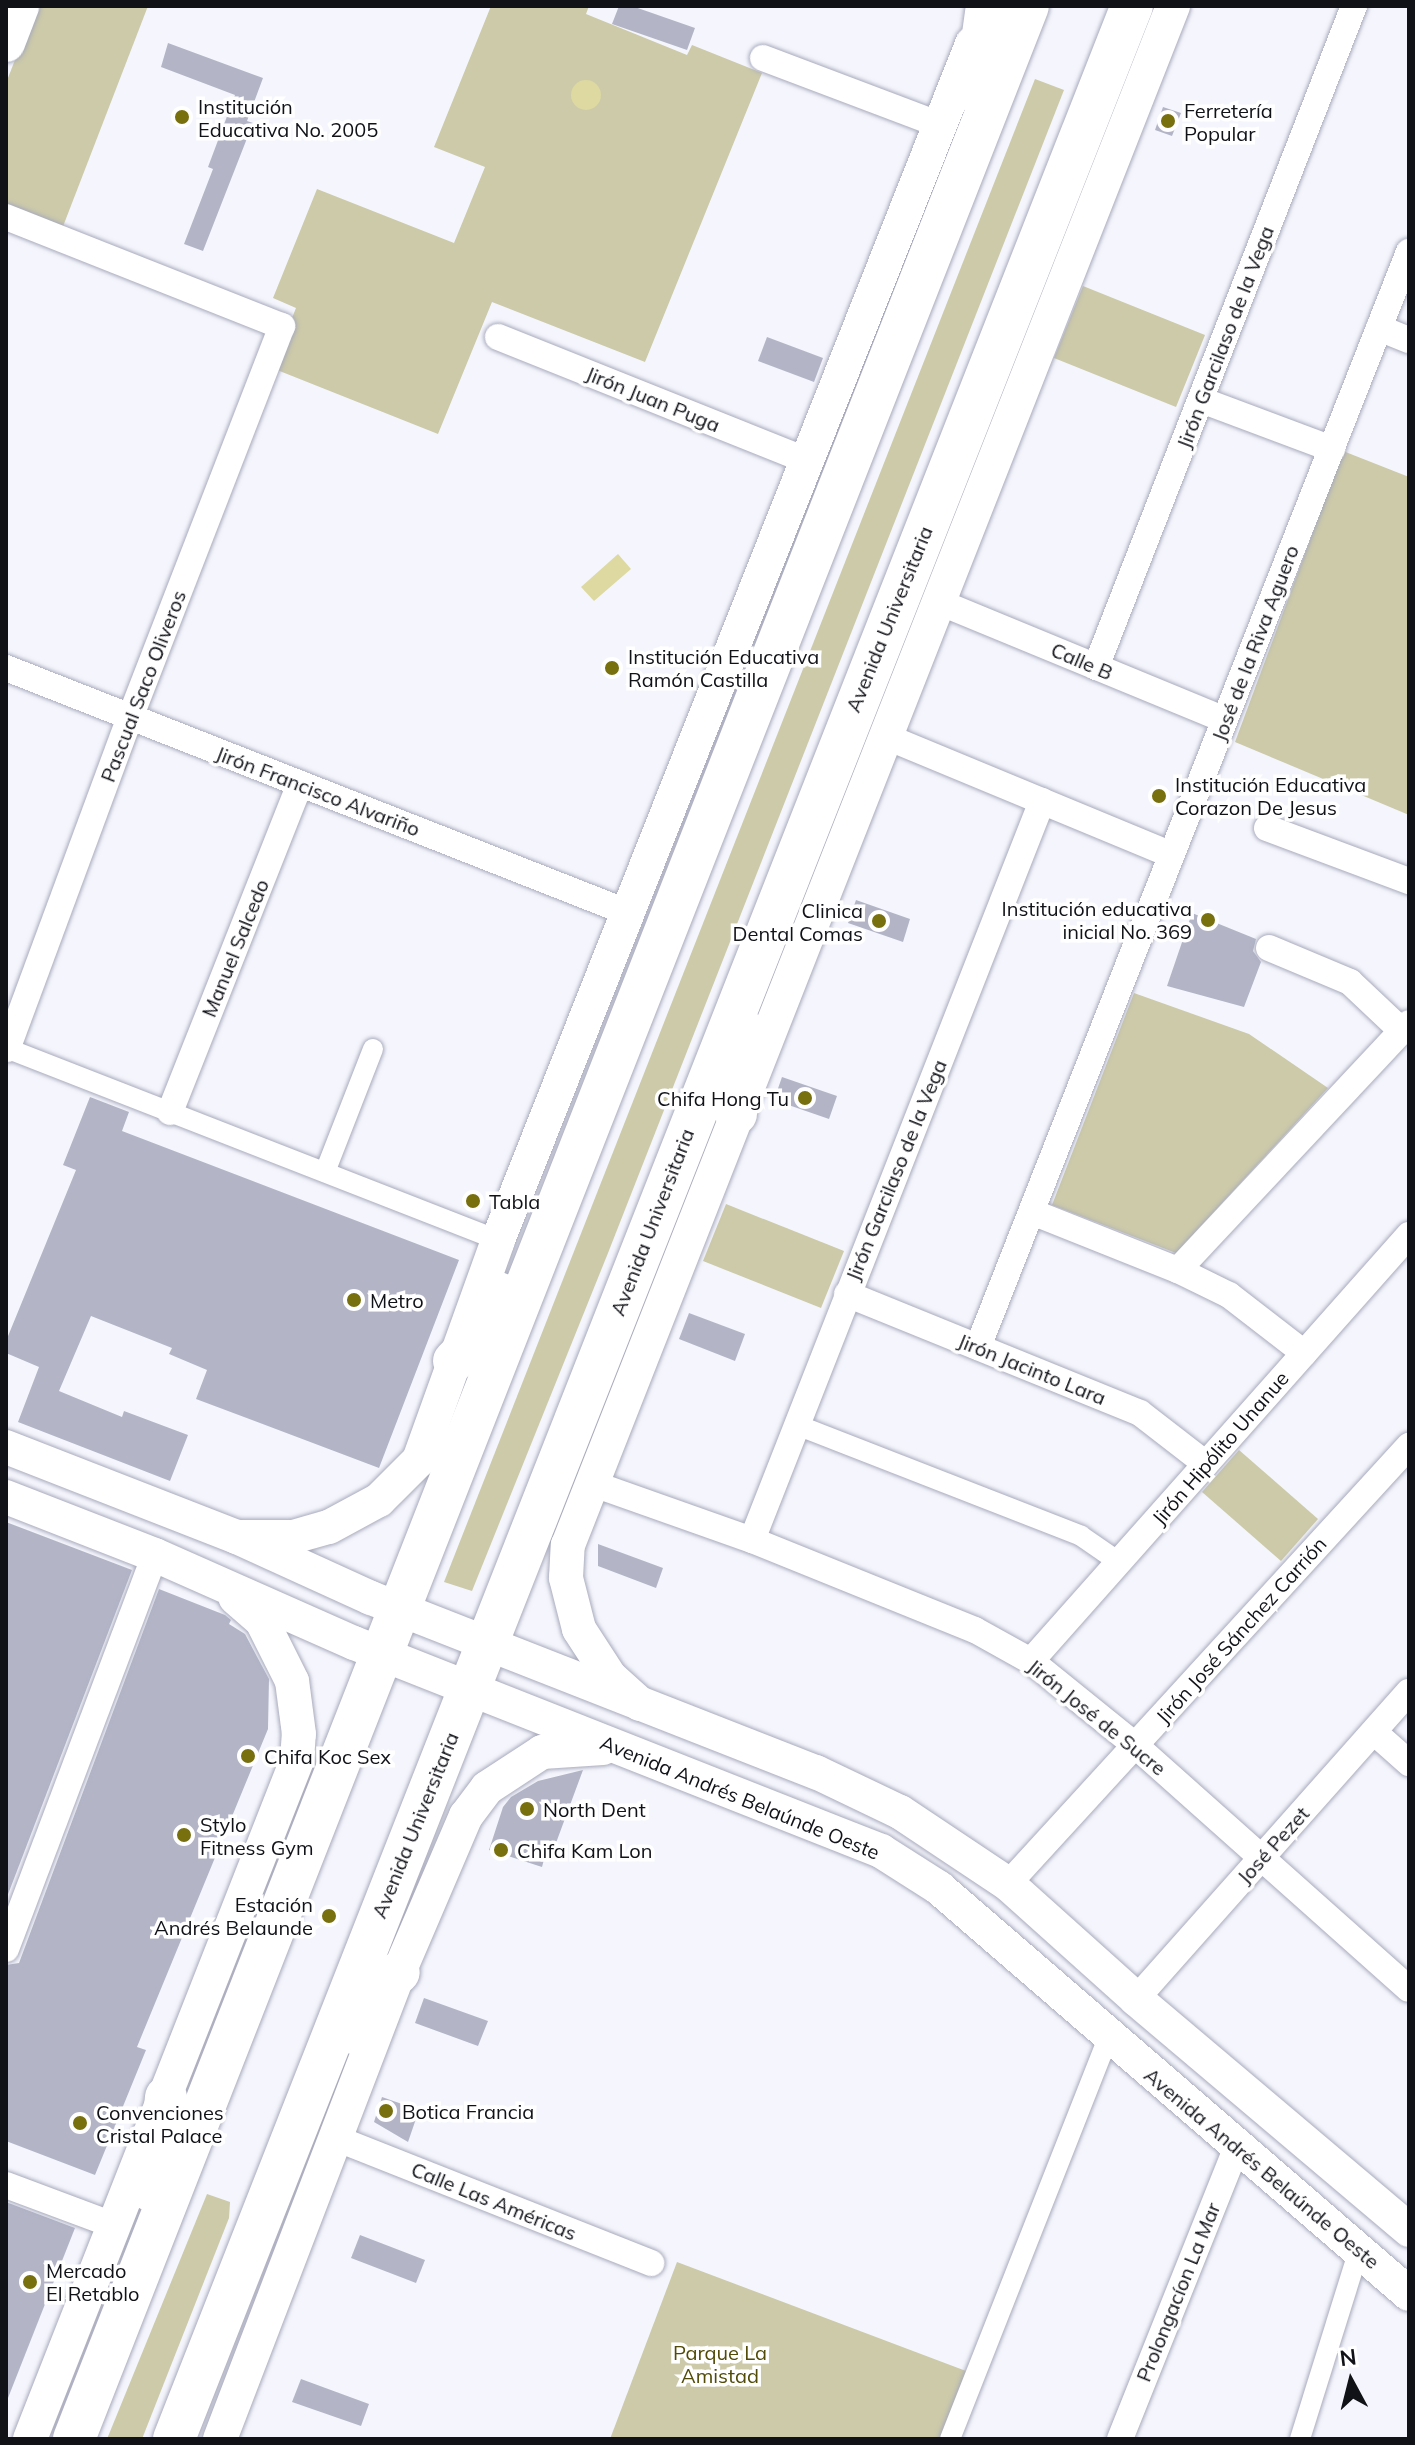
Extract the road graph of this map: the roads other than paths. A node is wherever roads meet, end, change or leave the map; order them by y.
1 (20, 6) edge
2 (987, 6) edge
3 (1028, 6) edge
4 (1132, 6) edge
5 (1173, 6) edge
6 (1354, 6) edge
7 (6, 43) edge
8 (763, 58) dead end
9 (940, 125) junction
10 (965, 166) junction
11 (6, 217) edge
12 (1409, 252) edge
13 (1379, 328) junction
14 (498, 337) dead end
15 (1409, 340) edge
16 (1201, 400) junction
17 (1332, 449) junction
18 (808, 461) junction
19 (939, 602) junction
20 (1096, 667) junction
21 (6, 668) edge
22 (130, 717) junction
23 (1225, 720) junction
24 (887, 737) junction
25 (300, 784) junction
26 (1042, 801) junction
27 (1267, 828) dead end
28 (1172, 855) junction
29 (1409, 881) edge
30 (629, 913) junction
31 (772, 916) junction
32 (1269, 948) dead end
33 (1405, 1027) edge
34 (7, 1048) edge
35 (373, 1049) dead end
36 (170, 1112) junction
37 (736, 1114) junction
38 (325, 1172) junction
39 (1032, 1212) junction
40 (551, 1222) junction
41 (1409, 1235) edge
42 (498, 1240) junction
43 (1178, 1270) junction
44 (847, 1294) junction
45 (978, 1347) junction
46 (1304, 1353) junction
47 (454, 1361) junction
48 (797, 1425) junction
49 (1409, 1446) edge
50 (6, 1447) edge
51 (1206, 1464) junction
52 (74, 1473) junction
53 (594, 1484) junction
54 (6, 1497) edge
55 (136, 1497) junction
56 (57, 1517) junction
57 (237, 1537) junction
58 (752, 1540) junction
59 (117, 1541) junction
60 (155, 1555) junction
61 (1119, 1562) junction
62 (221, 1584) junction
63 (397, 1609) junction
64 (486, 1644) junction
65 (379, 1654) junction
66 (1031, 1661) junction
67 (468, 1690) junction
68 (1409, 1692) edge
69 (640, 1704) junction
70 (1374, 1732) junction
71 (1136, 1746) junction
72 (618, 1749) junction
73 (759, 1751) junction
74 (1409, 1763) edge
75 (816, 1772) junction
76 (742, 1796) junction
77 (801, 1818) junction
78 (1262, 1858) junction
79 (1008, 1884) junction
80 (6, 1949) edge
81 (399, 1972) junction
82 (1409, 1989) edge
83 (1136, 1999) junction
84 (1108, 2037) junction
85 (166, 2097) junction
86 (305, 2103) junction
87 (338, 2139) junction
88 (1237, 2146) junction
89 (6, 2185) edge
90 (113, 2225) junction
91 (1409, 2230) edge
92 (1359, 2250) junction
93 (651, 2263) dead end
94 (1409, 2294) edge
95 (130, 2298) junction
96 (30, 2439) edge
97 (74, 2439) edge
98 (174, 2439) edge
99 (220, 2439) edge
100 (950, 2439) edge
101 (1120, 2439) edge
102 (1300, 2439) edge

1 - 7 main road
2 - 9 street
2 - 10 main road
3 - 10 main road
4 - 31 main road, Avenida Universitaria
5 - 19 street, Avenida Universitaria
6 - 16 street, Jirón Garcilaso de la Vega
8 - 9 street
9 - 18 street
10 - 40 main road
11 - 22 street, Pascual Saco Oliveros
12 - 13 street, José de la Riva Aguero
13 - 15 street
13 - 17 street, José de la Riva Aguero
14 - 18 street, Jirón Juan Puga
16 - 17 street
16 - 20 street, Jirón Garcilaso de la Vega
17 - 23 street, José de la Riva Aguero
18 - 30 street
19 - 20 street, Calle B
19 - 24 street, Avenida Universitaria
20 - 23 street, Calle B
21 - 22 street, Jirón Francisco Alvariño
22 - 25 street, Jirón Francisco Alvariño
22 - 34 street, Pascual Saco Oliveros
23 - 28 street, José de la Riva Aguero
24 - 26 street
24 - 37 street, Avenida Universitaria
25 - 30 street, Jirón Francisco Alvariño
25 - 36 street, Manuel Salcedo
26 - 28 street
26 - 44 street, Jirón Garcilaso de la Vega
27 - 29 street
28 - 39 street, José de la Riva Aguero
30 - 42 street
31 - 37 main road
31 - 64 main road, Avenida Universitaria
32 - 33 street
33 - 43 street
34 - 36 street
35 - 38 street
36 - 38 street
37 - 53 street, Avenida Universitaria
38 - 42 street
39 - 43 street
39 - 45 street, José de la Riva Aguero
40 - 47 main road
40 - 63 main road
41 - 46 street, Jirón Hipólito Unanue
42 - 47 street
43 - 46 street
44 - 45 street, Jirón Jacinto Lara
44 - 48 street, Jirón Garcilaso de la Vega
45 - 51 street, Jirón Jacinto Lara
46 - 51 street, Jirón Hipólito Unanue
47 - 57 street
48 - 58 street, Jirón Garcilaso de la Vega
48 - 61 street
49 - 71 street, Jirón José Sánchez Carrión
50 - 52 street
51 - 61 street, Jirón Hipólito Unanue
52 - 55 street
52 - 56 street
53 - 58 street, Jirón José de Sucre
53 - 69 street, Avenida Universitaria
54 - 56 street, Avenida Andrés Belaúnde Oeste
55 - 57 street
55 - 59 street
56 - 59 street, Avenida Andrés Belaúnde Oeste
57 - 63 street
58 - 66 street, Jirón José de Sucre
59 - 60 street, Avenida Andrés Belaúnde Oeste
60 - 62 street, Avenida Andrés Belaúnde Oeste
60 - 80 street
61 - 66 street, Jirón Hipólito Unanue
62 - 65 street, Avenida Andrés Belaúnde Oeste
62 - 85 street
63 - 64 street
63 - 65 main road
64 - 67 main road, Avenida Universitaria
64 - 69 street
65 - 67 street, Avenida Andrés Belaúnde Oeste
65 - 95 main road
66 - 71 street, Jirón José de Sucre
67 - 72 street, Avenida Andrés Belaúnde Oeste
67 - 86 main road, Avenida Universitaria
68 - 70 street, José Pezet
69 - 73 street
70 - 74 street
70 - 78 street, José Pezet
71 - 78 street, Jirón José de Sucre
71 - 79 street, Jirón José Sánchez Carrión
72 - 76 street, Avenida Andrés Belaúnde Oeste
72 - 81 street, Avenida Universitaria
73 - 75 street
73 - 76 street
75 - 77 street
75 - 79 street
76 - 77 street, Avenida Andrés Belaúnde Oeste
77 - 84 street, Avenida Andrés Belaúnde Oeste
78 - 82 street, Jirón José de Sucre
78 - 83 street, José Pezet
79 - 83 street
81 - 86 main road
81 - 87 street, Avenida Universitaria
83 - 91 street
84 - 88 street, Avenida Andrés Belaúnde Oeste
84 - 100 street
85 - 90 street
85 - 95 main road
86 - 98 main road, Avenida Universitaria
87 - 93 street, Calle Las Américas
87 - 99 street, Avenida Universitaria
88 - 92 street, Avenida Andrés Belaúnde Oeste
88 - 101 street, Prolongacíon La Mar
89 - 90 street
90 - 96 street
92 - 94 street, Avenida Andrés Belaúnde Oeste
92 - 102 street
95 - 97 main road

